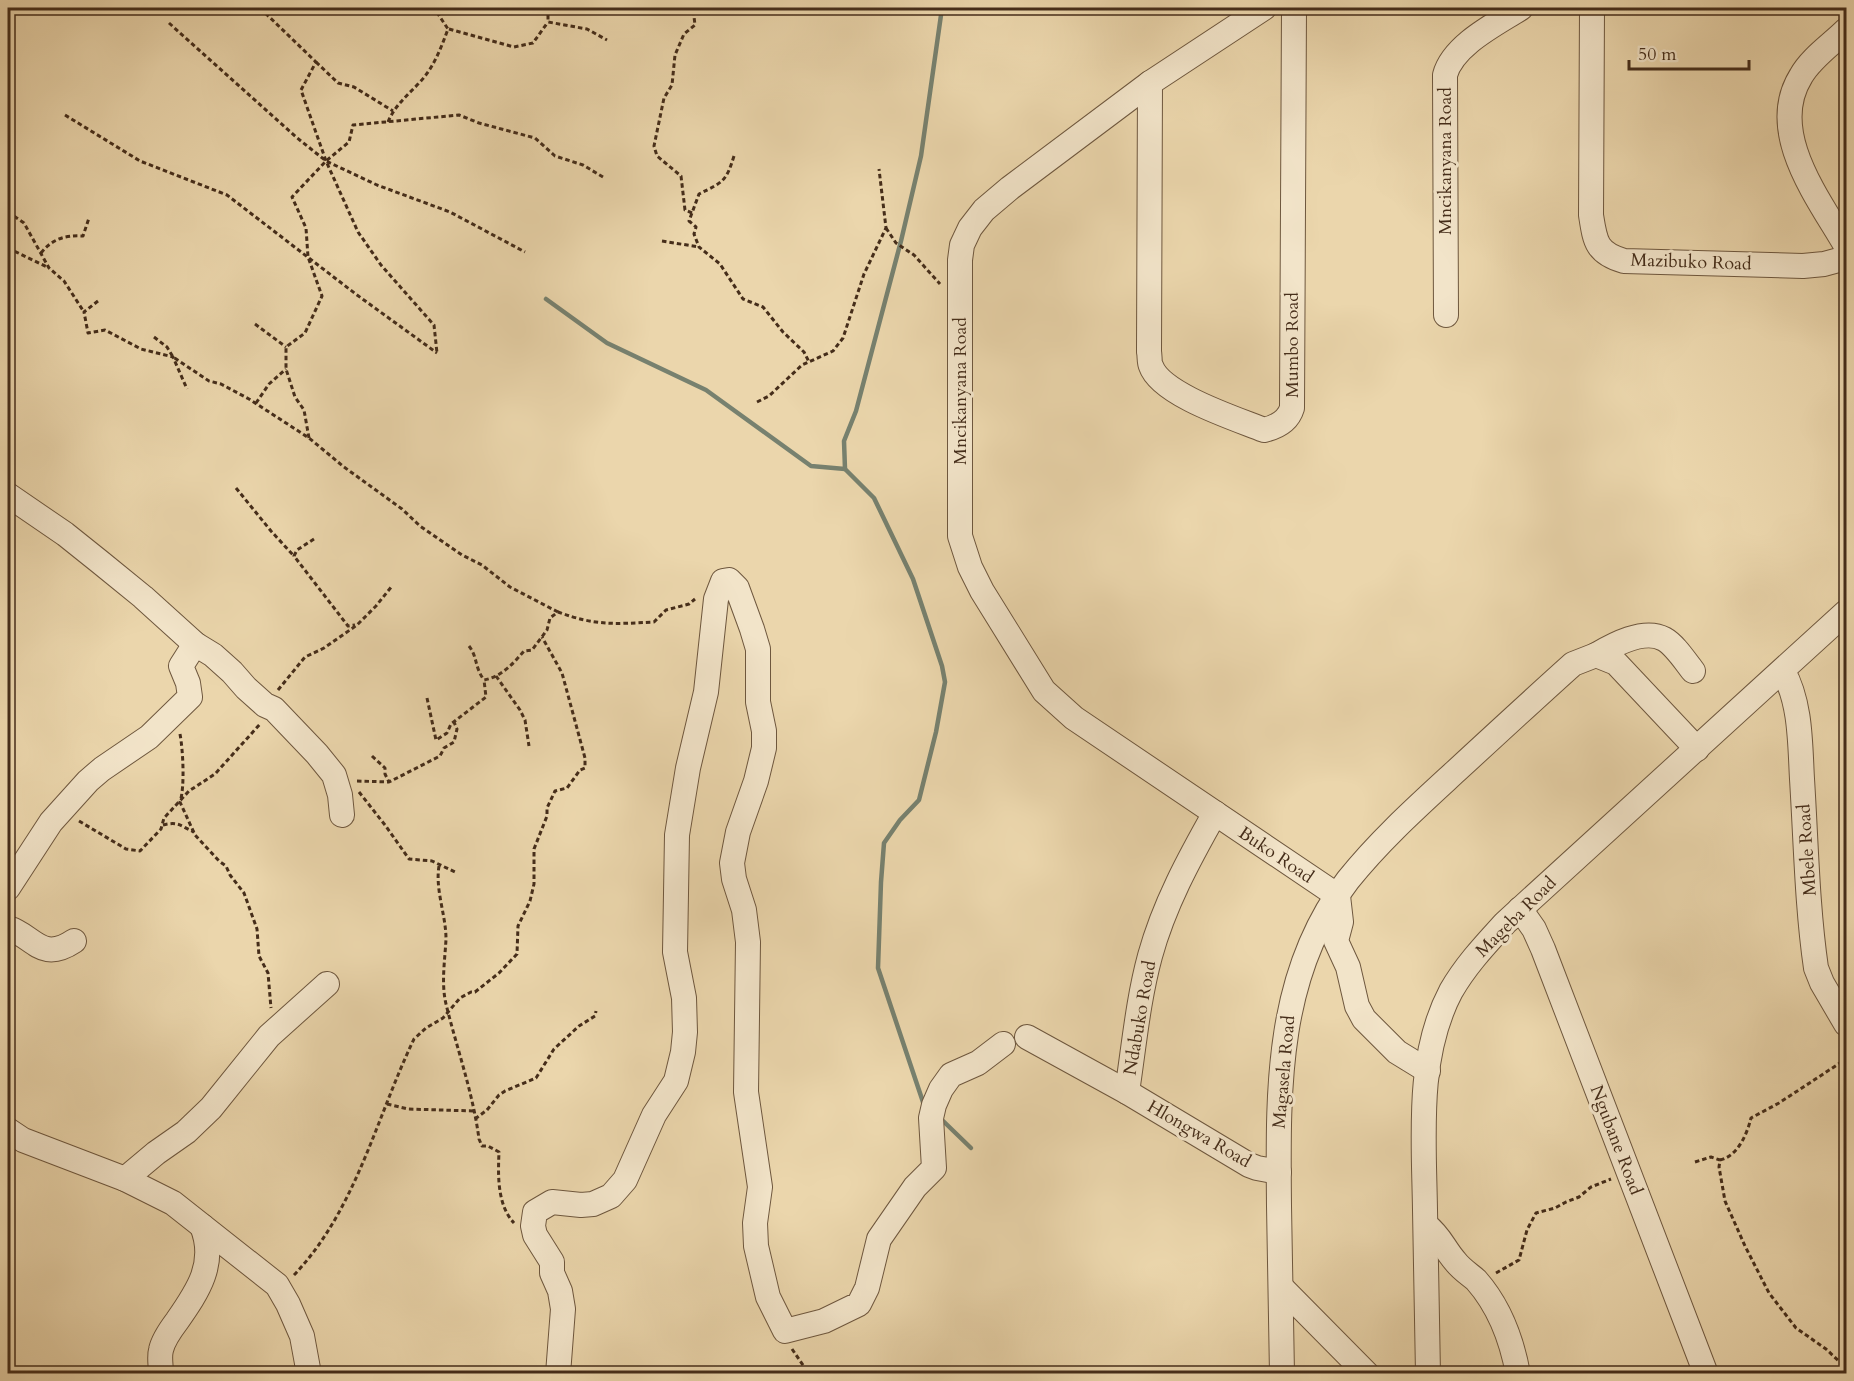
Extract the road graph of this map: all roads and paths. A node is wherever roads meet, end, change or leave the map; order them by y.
1 (260, 8) edge
2 (434, 8) edge
3 (546, 8) edge
4 (693, 8) edge
5 (1264, 8) edge
6 (1294, 8) edge
7 (1521, 8) edge
8 (1592, 8) edge
9 (548, 22) junction
10 (169, 23) dead end
11 (448, 29) junction
12 (1846, 30) edge
13 (607, 40) dead end
14 (316, 62) junction
15 (1150, 83) junction
16 (393, 111) junction
17 (64, 115) dead end
18 (388, 122) junction
19 (734, 156) dead end
20 (326, 161) junction
21 (879, 169) dead end
22 (603, 177) dead end
23 (8, 212) edge
24 (692, 213) junction
25 (89, 218) dead end
26 (886, 228) junction
27 (662, 241) dead end
28 (1846, 246) edge
29 (699, 247) junction
30 (8, 248) edge
31 (525, 252) dead end
32 (41, 253) junction
33 (308, 257) junction
34 (1846, 258) edge
35 (49, 268) junction
36 (960, 291) junction
37 (98, 301) dead end
38 (84, 312) junction
39 (1446, 315) dead end
40 (255, 324) dead end
41 (154, 337) dead end
42 (286, 347) junction
43 (173, 357) junction
44 (809, 362) junction
45 (286, 369) junction
46 (187, 388) dead end
47 (757, 402) dead end
48 (256, 403) junction
49 (309, 438) junction
50 (236, 488) dead end
51 (8, 495) edge
52 (314, 539) dead end
53 (294, 556) junction
54 (392, 586) dead end
55 (717, 592) junction
56 (558, 612) junction
57 (1846, 612) edge
58 (357, 625) junction
59 (542, 637) junction
60 (195, 644) junction
61 (469, 646) dead end
62 (1596, 655) junction
63 (1693, 671) dead end
64 (1783, 671) junction
65 (496, 676) junction
66 (484, 680) junction
67 (427, 698) dead end
68 (269, 707) junction
69 (454, 722) junction
70 (164, 723) junction
71 (529, 746) dead end
72 (1697, 749) junction
73 (372, 756) dead end
74 (389, 782) junction
75 (180, 802) junction
76 (62, 810) junction
77 (1215, 813) junction
78 (342, 815) dead end
79 (164, 825) junction
80 (194, 832) junction
81 (439, 866) junction
82 (455, 872) dead end
83 (8, 888) edge
84 (1338, 896) junction
85 (1520, 909) junction
86 (8, 927) edge
87 (74, 941) dead end
88 (327, 984) dead end
89 (596, 1011) dead end
90 (449, 1012) junction
91 (1846, 1024) edge
92 (269, 1036) junction
93 (1027, 1037) dead end
94 (1003, 1044) dead end
95 (1846, 1059) edge
96 (1428, 1071) junction
97 (1127, 1092) junction
98 (387, 1104) junction
99 (474, 1111) junction
100 (475, 1119) junction
101 (8, 1130) edge
102 (1720, 1160) junction
103 (1695, 1162) dead end
104 (1279, 1172) junction
105 (1629, 1172) junction
106 (125, 1179) junction
107 (202, 1226) junction
108 (1426, 1226) junction
109 (535, 1235) junction
110 (1474, 1279) junction
111 (277, 1285) junction
112 (1281, 1287) junction
113 (785, 1331) junction
114 (1845, 1366) edge
115 (161, 1374) edge
116 (309, 1374) edge
117 (558, 1374) edge
118 (809, 1374) edge
119 (1282, 1374) edge
120 (1367, 1374) edge
121 (1428, 1374) edge
122 (1518, 1374) edge
123 (1706, 1374) edge
124 (1845, 1374) edge

1 - 14 path
2 - 11 path
3 - 9 path
4 - 24 path
5 - 15 street, Mncikanyana Road
6 - 15 street, Mumbo Road
7 - 39 street, Mncikanyana Road
8 - 34 street, Mazibuko Road
9 - 11 path
9 - 13 path
10 - 20 path
11 - 16 path
12 - 28 street
14 - 16 path
14 - 20 path
15 - 36 street, Mncikanyana Road
16 - 18 path
17 - 33 path
18 - 20 path
18 - 22 path
19 - 24 path
20 - 31 path
20 - 33 path
20 - 33 path
21 - 26 path
23 - 32 path
24 - 29 path
25 - 32 path
26 - 36 path
26 - 44 path
27 - 29 path
29 - 44 path
30 - 35 path
32 - 35 path
33 - 42 path
35 - 38 path
36 - 77 street, Mncikanyana Road
37 - 38 path
38 - 43 path
40 - 42 path
41 - 43 path
42 - 45 path
43 - 46 path
43 - 48 path
44 - 47 path
45 - 48 path
45 - 49 path
48 - 49 path
49 - 56 path
50 - 53 path
51 - 60 street
52 - 53 path
53 - 58 path
54 - 58 path
55 - 56 path
55 - 109 street
55 - 113 street
56 - 59 path
57 - 64 street, Mageba Road
58 - 68 path
59 - 65 path
59 - 90 path
60 - 68 street
60 - 70 street
61 - 66 path
62 - 63 street
62 - 72 street
62 - 84 street, Magasela Road
64 - 72 street, Mageba Road
64 - 91 street, Mbele Road
65 - 66 path
65 - 71 path
66 - 69 path
67 - 69 path
68 - 75 path
68 - 78 street
69 - 74 path
70 - 75 path
70 - 76 street
72 - 85 street, Mageba Road
73 - 74 path
74 - 81 path
75 - 79 path
75 - 80 path
76 - 79 path
76 - 83 street
77 - 84 street, Buko Road
77 - 97 street, Ndabuko Road
79 - 80 path
80 - 92 path
81 - 82 path
81 - 90 path
84 - 96 street
84 - 104 street, Magasela Road
85 - 96 street, Mageba Road
85 - 105 street, Ngubane Road
86 - 87 street
88 - 92 street
89 - 100 path
90 - 98 path
90 - 99 path
92 - 106 street
93 - 97 street, Hlongwa Road
94 - 113 street
95 - 102 path
96 - 108 street, Mageba Road
97 - 104 street, Hlongwa Road
98 - 99 path
98 - 111 path
99 - 100 path
100 - 109 path
101 - 106 street
102 - 103 path
102 - 114 path
104 - 112 street, Magasela Road
105 - 110 path
105 - 123 street, Ngubane Road
106 - 107 street
107 - 111 street
107 - 115 street
108 - 110 street
108 - 121 street, Mageba Road
109 - 117 street
110 - 122 street
111 - 116 street
112 - 119 street, Magasela Road
112 - 120 street
113 - 118 path
114 - 124 path

